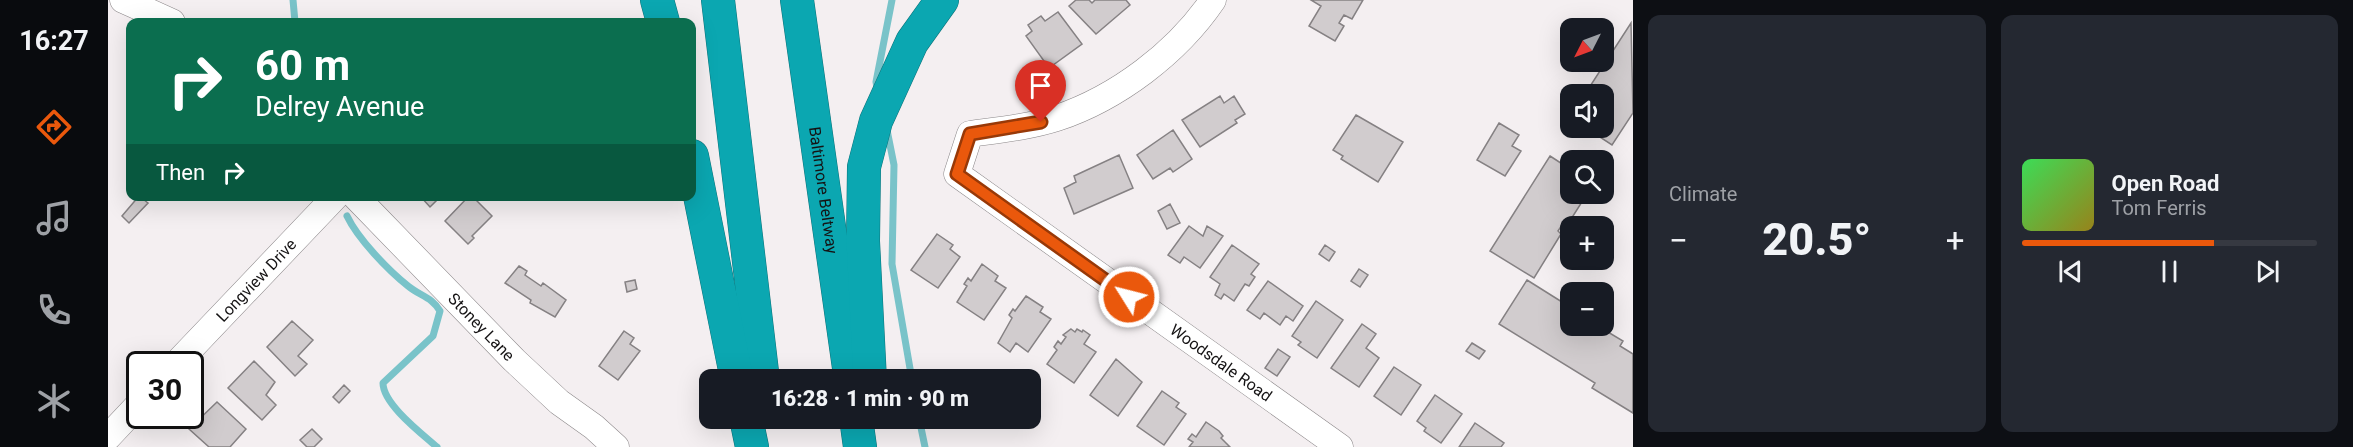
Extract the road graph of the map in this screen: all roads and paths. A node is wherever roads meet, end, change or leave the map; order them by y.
1 (123, 0) edge
2 (657, 0) edge
3 (718, 0) edge
4 (797, 0) edge
5 (942, 0) edge
6 (1213, 0) edge
7 (163, 18) edge
8 (662, 18) edge
9 (696, 176) edge
10 (331, 201) edge
11 (360, 201) edge
12 (189, 351) edge
13 (735, 369) edge
14 (763, 369) edge
15 (848, 369) edge
16 (869, 369) edge
17 (126, 418) edge
18 (748, 429) edge
19 (769, 429) edge
20 (858, 429) edge
21 (873, 429) edge
22 (108, 437) edge
23 (616, 447) edge
24 (752, 447) edge
25 (771, 447) edge
26 (860, 447) edge
27 (874, 447) edge
28 (1340, 447) edge

1 - 7 street
2 - 8 highway
3 - 14 highway
4 - 15 highway, Baltimore Beltway
5 - 16 highway
6 - 28 street, Woodsdale Road
9 - 13 highway
10 - 12 street, Longview Drive
11 - 23 street, Stoney Lane
17 - 22 street
18 - 24 highway
19 - 25 highway
20 - 26 highway
21 - 27 highway

